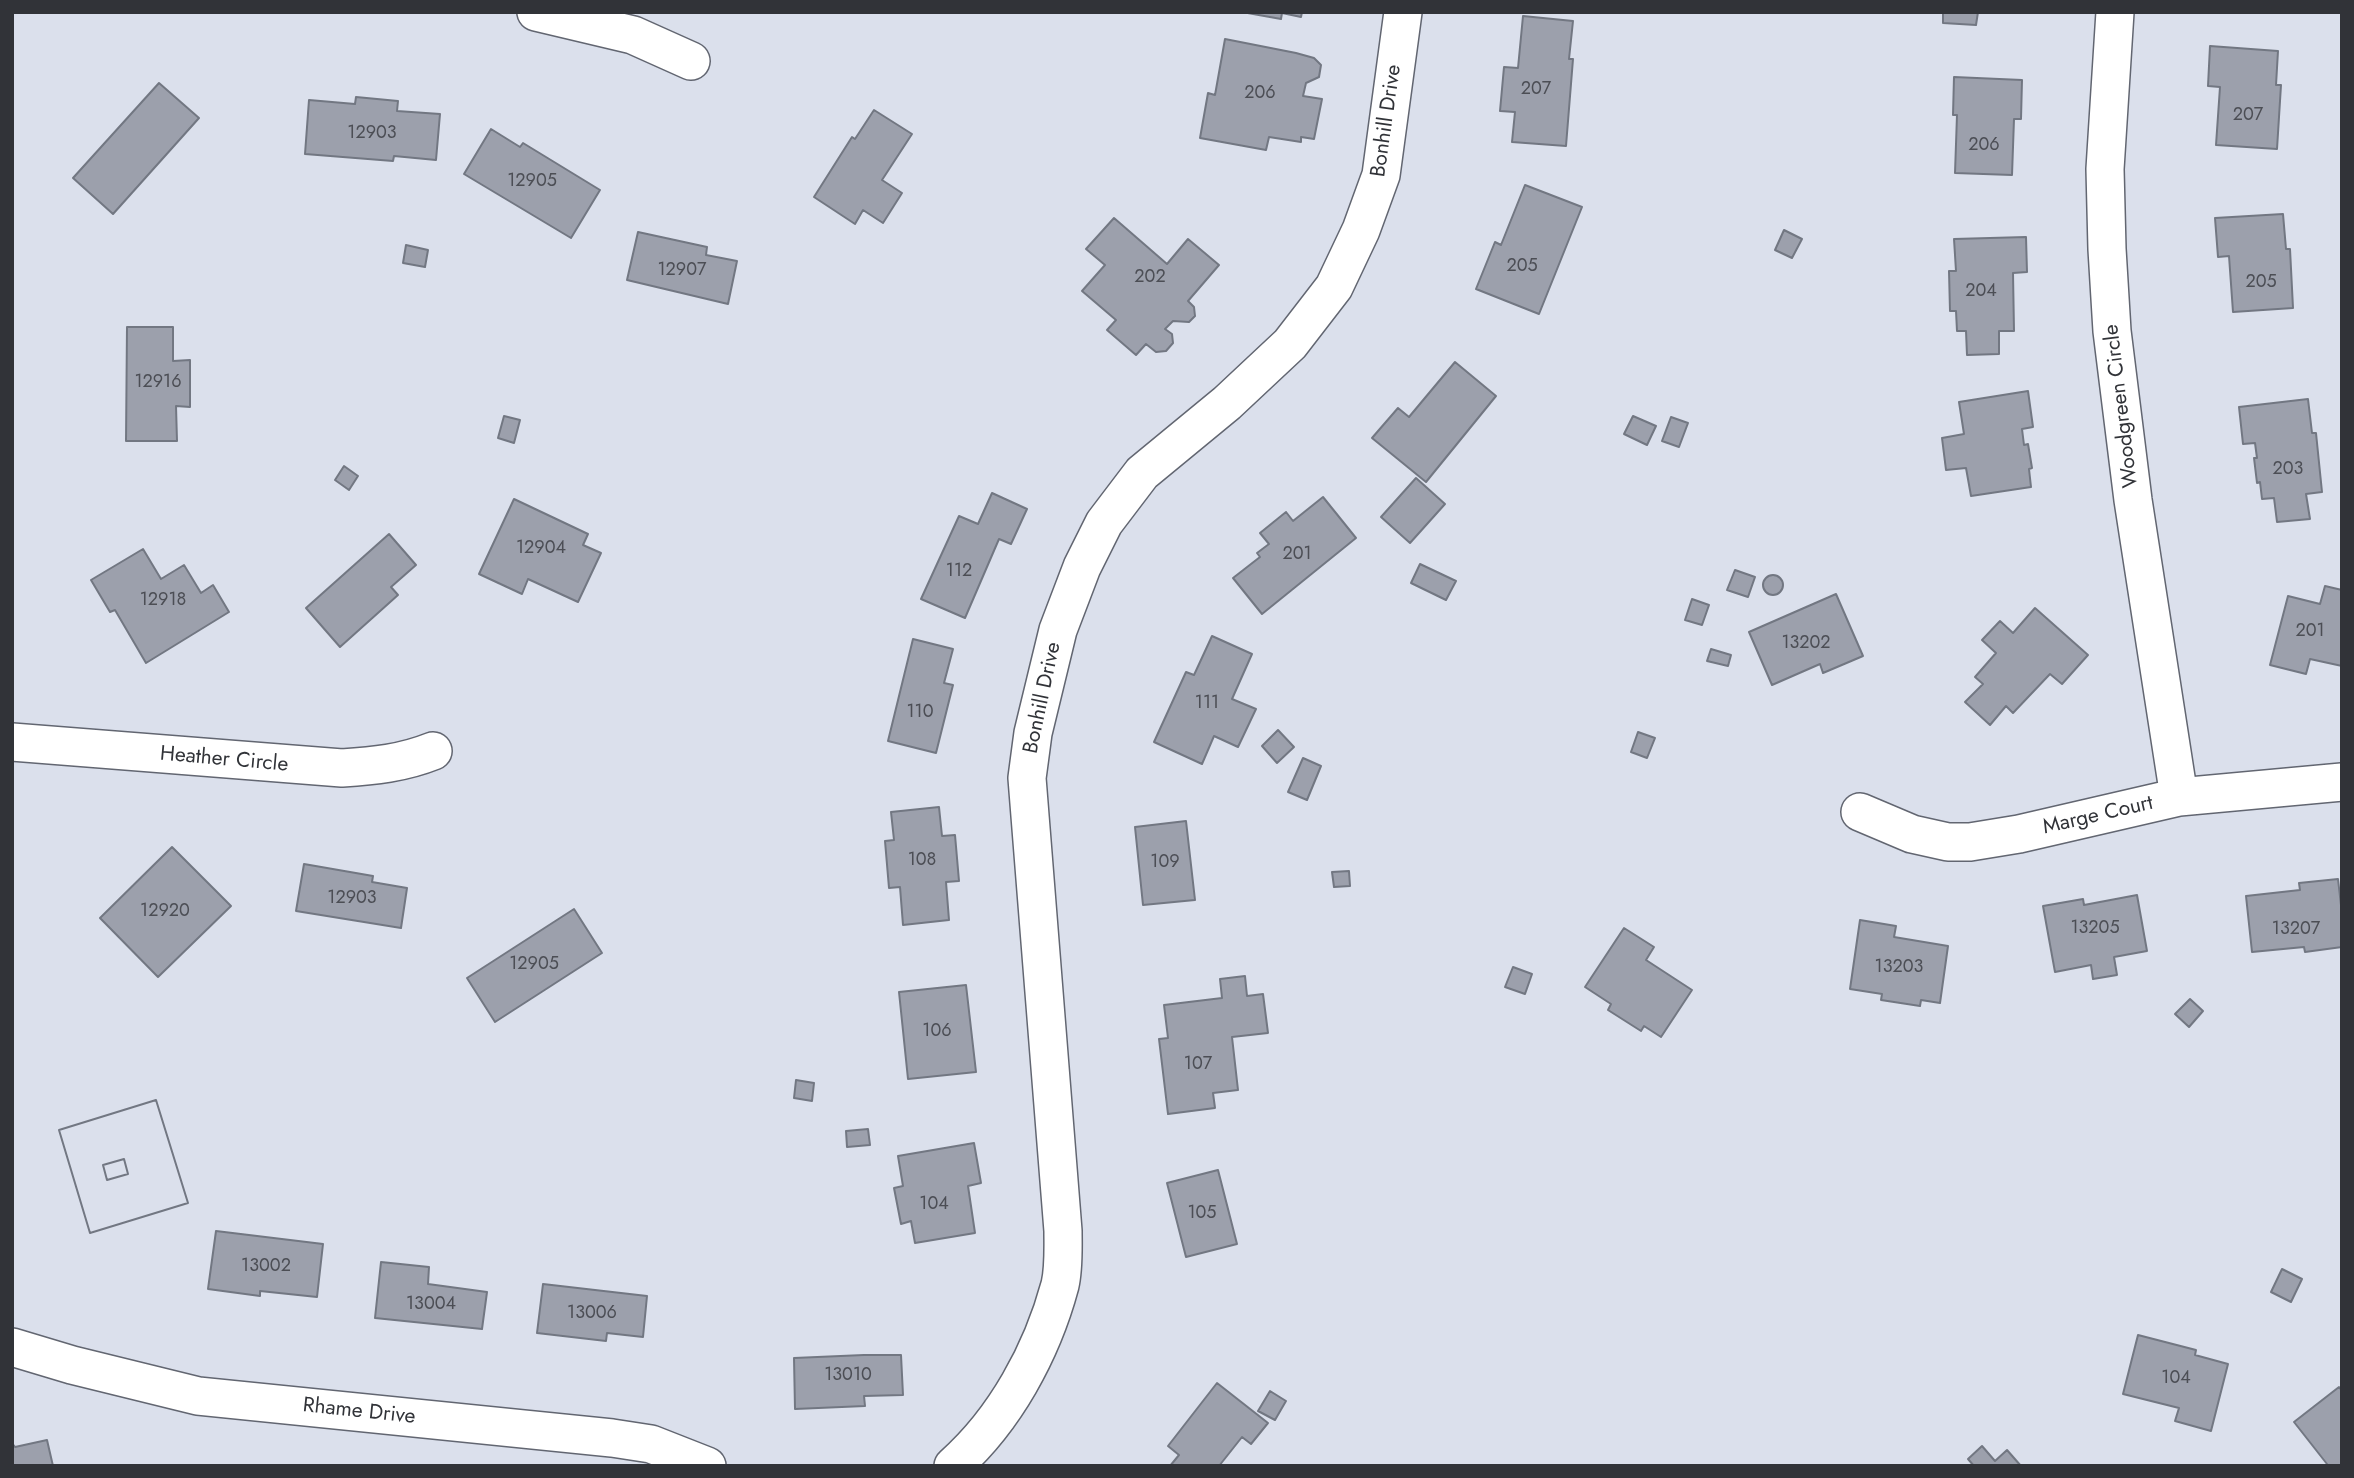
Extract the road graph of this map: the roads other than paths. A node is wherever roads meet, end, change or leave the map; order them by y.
1 (537, 12) edge
2 (1403, 12) edge
3 (2115, 12) edge
4 (691, 61) dead end
5 (12, 742) edge
6 (433, 751) dead end
7 (2342, 782) edge
8 (2179, 797) junction
9 (1860, 812) dead end
10 (12, 1347) edge
11 (707, 1466) edge
12 (953, 1466) edge

1 - 4 street
2 - 12 street, Bonhill Drive
3 - 8 street, Woodgreen Circle
5 - 6 street, Heather Circle
7 - 8 street, Marge Court
8 - 9 street, Marge Court
10 - 11 street, Rhame Drive

